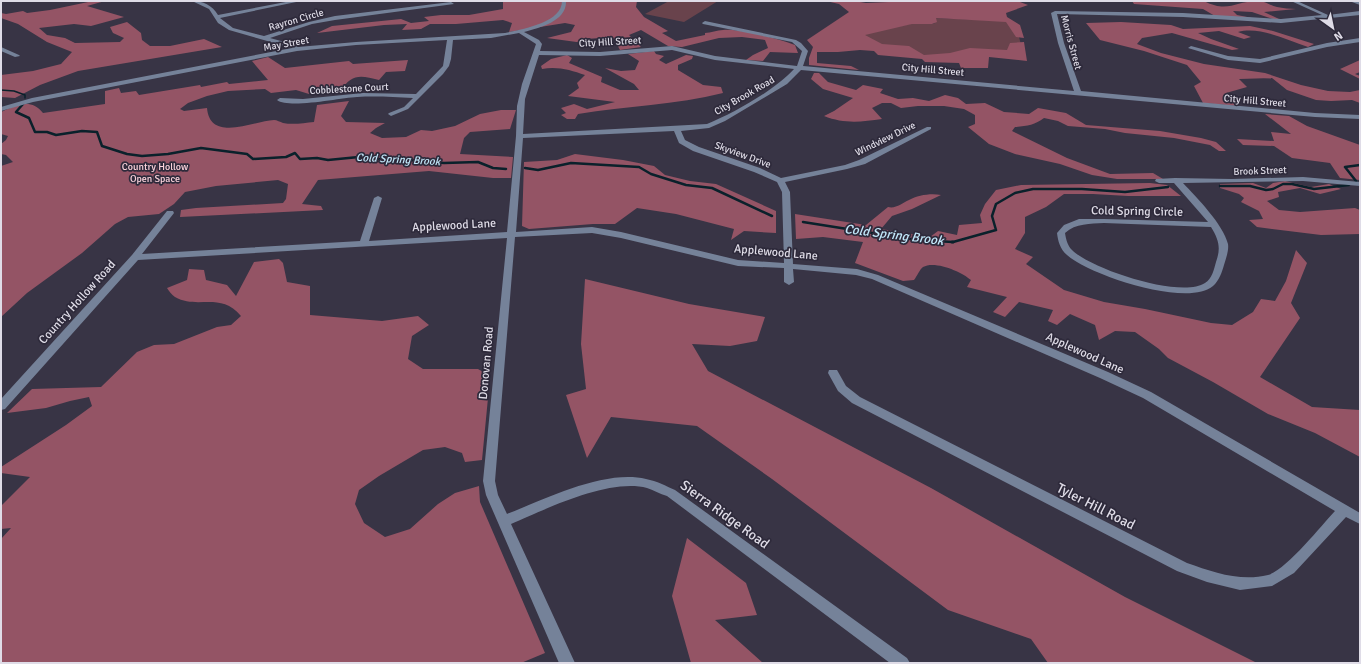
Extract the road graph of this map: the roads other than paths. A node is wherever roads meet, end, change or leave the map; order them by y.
1 (194, 1) edge
2 (299, 1) edge
3 (564, 1) edge
4 (1293, 1) edge
5 (1354, 1) edge
6 (1360, 3) edge
7 (451, 4) dead end
8 (1360, 13) edge
9 (217, 16) junction
10 (1328, 16) junction
11 (705, 23) dead end
12 (520, 32) junction
13 (264, 38) junction
14 (450, 38) junction
15 (1360, 40) edge
16 (1191, 48) dead end
17 (1, 49) edge
18 (297, 49) junction
19 (537, 53) junction
20 (17, 56) dead end
21 (798, 68) junction
22 (1078, 93) junction
23 (418, 96) junction
24 (280, 100) dead end
25 (1, 109) edge
26 (391, 114) dead end
27 (1360, 117) edge
28 (929, 128) dead end
29 (678, 129) junction
30 (520, 136) junction
31 (1175, 180) junction
32 (780, 181) junction
33 (1159, 181) dead end
34 (1360, 184) edge
35 (378, 198) dead end
36 (170, 213) dead end
37 (1213, 225) junction
38 (510, 235) junction
39 (364, 243) junction
40 (135, 257) junction
41 (789, 266) junction
42 (789, 282) dead end
43 (833, 373) dead end
44 (1, 406) edge
45 (1344, 510) junction
46 (1360, 519) edge
47 (504, 521) junction
48 (567, 663) edge
49 (902, 663) edge

1 - 9 street
2 - 9 street
3 - 12 street, May Street
4 - 10 street
5 - 6 street
7 - 13 street, Rayron Circle
8 - 10 street, Morris Street
9 - 13 street
10 - 22 street, Morris Street
11 - 21 street, City Brook Road
12 - 14 street, May Street
12 - 19 street
13 - 18 street
14 - 18 street, May Street
14 - 23 street
15 - 16 street
17 - 20 street
18 - 25 street, May Street
19 - 21 street, City Hill Street
19 - 30 street, Donovan Road
21 - 22 street, City Hill Street
21 - 29 street, City Brook Road
22 - 27 street, City Hill Street
23 - 24 street, Cobblestone Court
23 - 26 street
28 - 32 street, Windview Drive
29 - 30 street, City Brook Road
29 - 32 street, Skyview Drive
30 - 38 street, Donovan Road
31 - 33 street, Brook Street
31 - 34 street, Brook Street
31 - 37 street, Cold Spring Circle
32 - 41 street, Skyview Drive
35 - 39 street
36 - 40 street, Country Hollow Road
37 - 37 street, Cold Spring Circle
38 - 39 street, Applewood Lane
38 - 41 street, Applewood Lane
38 - 47 street, Donovan Road
39 - 40 street, Applewood Lane
40 - 44 street, Country Hollow Road
41 - 42 street, Skyview Drive
41 - 45 street, Applewood Lane
43 - 45 street, Tyler Hill Road
45 - 46 street, Applewood Lane
47 - 48 street, Donovan Road
47 - 49 street, Sierra Ridge Road

